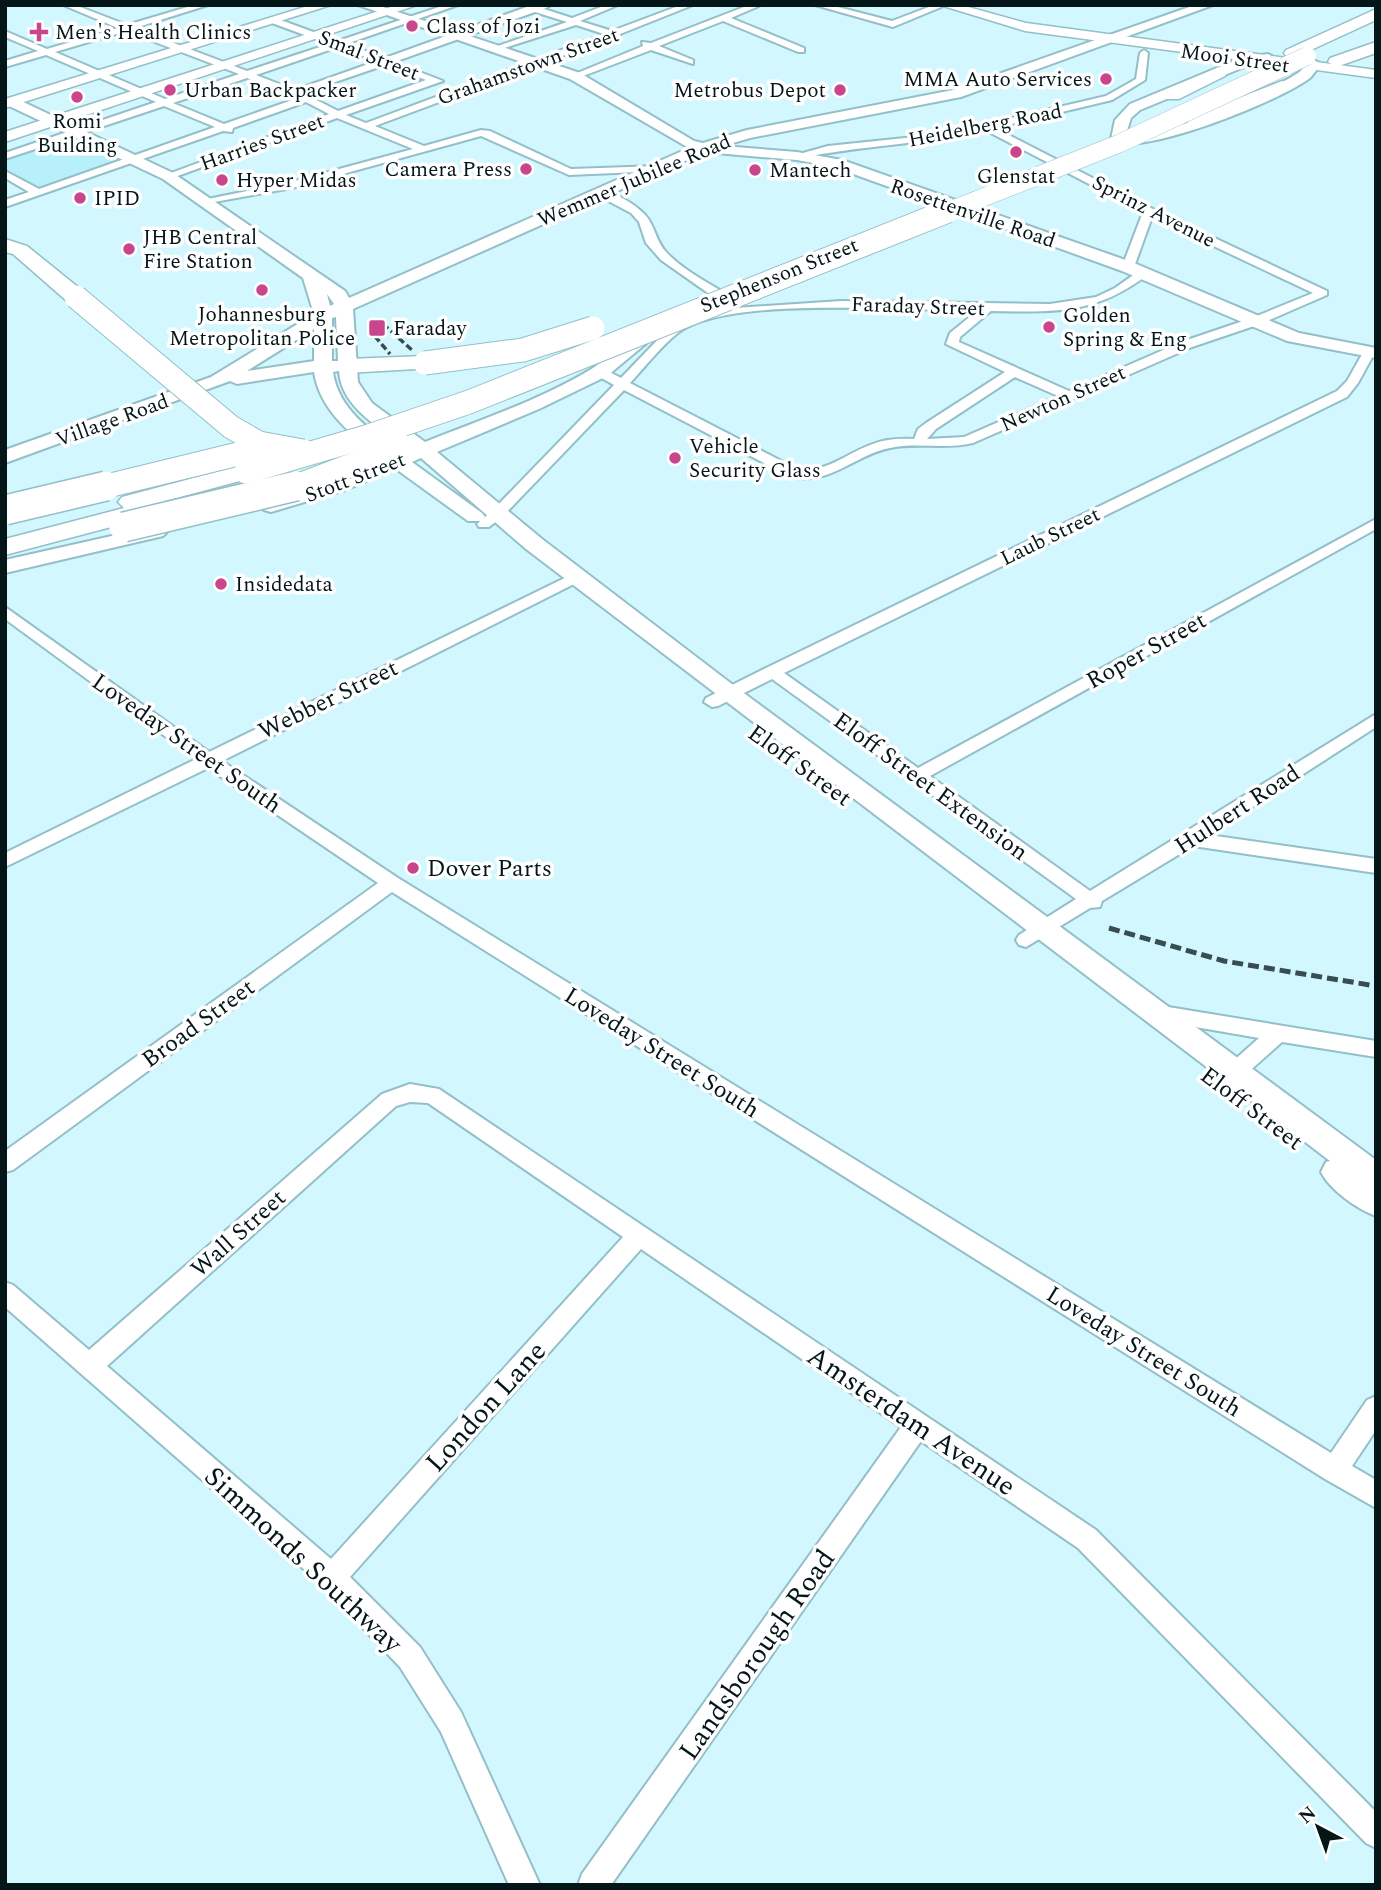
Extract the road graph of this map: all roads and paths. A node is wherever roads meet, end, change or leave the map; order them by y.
1 (67, 5) edge
2 (204, 5) edge
3 (325, 5) edge
4 (364, 5) edge
5 (411, 5) edge
6 (454, 5) edge
7 (523, 5) edge
8 (547, 5) edge
9 (614, 5) edge
10 (689, 5) edge
11 (819, 5) edge
12 (944, 5) edge
13 (1207, 5) edge
14 (755, 6) edge
15 (535, 9) junction
16 (1345, 10) dead end
17 (387, 13) junction
18 (1376, 14) edge
19 (723, 18) junction
20 (275, 20) junction
21 (408, 20) junction
22 (573, 21) junction
23 (1376, 23) edge
24 (126, 29) junction
25 (5, 34) edge
26 (613, 34) junction
27 (317, 36) junction
28 (456, 36) junction
29 (625, 38) dead end
30 (1114, 39) junction
31 (638, 42) dead end
32 (338, 44) junction
33 (650, 46) junction
34 (181, 50) junction
35 (495, 50) junction
36 (801, 50) dead end
37 (1376, 50) edge
38 (1194, 51) junction
39 (46, 52) junction
40 (1143, 56) joint
41 (1268, 58) junction
42 (1305, 58) junction
43 (1250, 60) junction
44 (384, 62) junction
45 (690, 62) dead end
46 (534, 63) junction
47 (5, 64) edge
48 (1339, 65) junction
49 (1224, 66) junction
50 (224, 67) junction
51 (1376, 74) edge
52 (100, 75) junction
53 (247, 76) junction
54 (575, 76) junction
55 (1376, 79) edge
56 (434, 80) junction
57 (1288, 84) junction
58 (463, 90) junction
59 (141, 93) junction
60 (295, 93) junction
61 (306, 99) junction
62 (8, 101) edge
63 (164, 103) junction
64 (338, 115) junction
65 (1194, 116) junction
66 (54, 122) junction
67 (366, 126) junction
68 (986, 127) junction
69 (224, 128) junction
70 (76, 132) junction
71 (236, 133) dead end
72 (1105, 134) junction
73 (5, 137) edge
74 (247, 138) dead end
75 (259, 143) junction
76 (702, 148) junction
77 (423, 149) junction
78 (5, 156) edge
79 (797, 156) junction
80 (134, 158) junction
81 (1043, 167) junction
82 (657, 169) junction
83 (5, 174) edge
84 (168, 176) junction
85 (39, 193) junction
86 (601, 193) junction
87 (203, 201) junction
88 (5, 204) edge
89 (950, 206) junction
90 (1149, 211) junction
91 (5, 245) edge
92 (826, 255) junction
93 (1135, 270) junction
94 (311, 278) junction
95 (1323, 293) joint
96 (722, 297) junction
97 (344, 306) junction
98 (987, 308) junction
99 (676, 313) junction
100 (325, 314) junction
101 (618, 318) dead end
102 (1256, 321) junction
103 (1372, 352) edge
104 (322, 366) junction
105 (347, 366) junction
106 (600, 372) junction
107 (1014, 372) junction
108 (218, 381) junction
109 (625, 384) junction
110 (1067, 395) junction
111 (372, 422) junction
112 (454, 423) junction
113 (919, 442) junction
114 (423, 450) junction
115 (5, 457) edge
116 (397, 461) junction
117 (373, 471) junction
118 (5, 510) edge
119 (5, 519) edge
120 (491, 519) junction
121 (1376, 523) edge
122 (5, 535) edge
123 (5, 547) edge
124 (5, 567) edge
125 (569, 580) junction
126 (5, 612) edge
127 (772, 672) junction
128 (721, 698) junction
129 (1376, 719) edge
130 (207, 759) junction
131 (917, 776) junction
132 (1191, 839) junction
133 (5, 861) edge
134 (1376, 866) edge
135 (391, 883) junction
136 (1094, 899) junction
137 (1038, 937) junction
138 (1154, 1013) junction
139 (1279, 1032) junction
140 (1376, 1049) edge
141 (1228, 1077) junction
142 (389, 1100) joint
143 (5, 1163) edge
144 (1376, 1178) edge
145 (1376, 1202) edge
146 (639, 1235) junction
147 (5, 1292) edge
148 (88, 1367) junction
149 (1376, 1408) edge
150 (918, 1424) junction
151 (1334, 1470) junction
152 (1376, 1495) edge
153 (332, 1577) junction
154 (1376, 1833) edge
155 (525, 1885) edge
156 (593, 1885) edge

1 - 24 street
2 - 24 street
3 - 20 main road
4 - 17 street, Rosettenville Road
5 - 17 main road
6 - 21 street
7 - 15 street
8 - 15 street
9 - 22 street
10 - 26 street, Grahamstown Street
11 - 12 street
12 - 30 main road, Mooi Street
13 - 30 street
14 - 19 street
15 - 22 street
15 - 28 street
16 - 42 highway
17 - 21 street, Rosettenville Road
17 - 27 main road
18 - 42 highway
19 - 33 street
19 - 36 street
20 - 27 street, Smal Street
20 - 34 main road
21 - 28 street, Rosettenville Road
21 - 32 street
22 - 26 street
22 - 35 street
23 - 42 highway
24 - 34 street
24 - 39 street
25 - 39 street
26 - 29 street
26 - 46 street, Grahamstown Street
27 - 32 street, Smal Street
27 - 50 main road
28 - 35 street, Rosettenville Road
28 - 44 street
30 - 38 main road, Mooi Street
30 - 41 main road, Mooi Street
30 - 76 street, Wemmer Jubilee Road
31 - 33 street
32 - 44 street, Smal Street
32 - 53 street
33 - 45 street
33 - 54 street
34 - 50 street
34 - 52 main road
35 - 46 street, Rosettenville Road
37 - 48 highway
38 - 40 main road
38 - 49 main road, Mooi Street
39 - 47 street
39 - 52 street
40 - 68 street, Heidelberg Road
41 - 42 main road, Mooi Street
41 - 43 street
42 - 43 main road, Mooi Street
42 - 48 main road, Mooi Street
42 - 51 main road, Mooi Street
42 - 57 street, Stephenson Street
42 - 65 highway, bridge
42 - 81 highway
43 - 49 main road, Mooi Street
44 - 56 street, Smal Street
44 - 60 street
46 - 54 street, Rosettenville Road
46 - 58 street, Grahamstown Street
48 - 55 main road, Mooi Street
48 - 57 main road
48 - 65 highway, bridge
49 - 57 street
49 - 72 highway
49 - 72 street
50 - 53 street
50 - 59 main road
52 - 59 street
52 - 62 main road
53 - 60 street
53 - 63 street
54 - 76 street, Rosettenville Road
56 - 58 street, Smal Street
56 - 64 street, Harries Street
57 - 65 highway
57 - 72 street, Stephenson Street
58 - 67 street, Grahamstown Street
59 - 63 street
59 - 66 main road
60 - 61 street
61 - 64 street
61 - 69 street
62 - 66 street
63 - 69 street
63 - 70 street
64 - 67 street
64 - 75 street, Harries Street
65 - 81 highway, bridge
66 - 70 street
66 - 73 main road
67 - 77 street
68 - 79 street, Heidelberg Road
68 - 81 street, Sprinz Avenue
69 - 71 street
69 - 80 street
70 - 78 street
70 - 80 street
72 - 81 highway
72 - 81 street, Stephenson Street
74 - 75 street
75 - 84 street, Harries Street
76 - 79 street, Rosettenville Road
76 - 82 street, Wemmer Jubilee Road
77 - 82 street
77 - 87 street
79 - 89 street, Rosettenville Road
80 - 84 street
80 - 85 street
81 - 89 street, Stephenson Street
81 - 90 street, Sprinz Avenue
81 - 92 highway
82 - 86 street, Wemmer Jubilee Road
83 - 85 street
84 - 87 street
85 - 88 street
86 - 96 street
86 - 97 street, Wemmer Jubilee Road
87 - 94 street
89 - 93 street, Rosettenville Road
89 - 96 street, Stephenson Street
90 - 93 street
90 - 95 street, Sprinz Avenue
91 - 112 highway, bridge
92 - 99 highway
92 - 111 highway
92 - 112 highway, bridge
92 - 122 highway, bridge
93 - 98 street, Faraday Street
93 - 102 street, Rosettenville Road
94 - 97 street
94 - 100 street, Eloff Street
95 - 102 street, Newton Street
96 - 99 street, Stephenson Street
97 - 100 street, Wemmer Jubilee Road
97 - 105 street, Eloff Street
98 - 99 street, Faraday Street
98 - 107 street
99 - 106 street, Stott Street
99 - 109 street, Stephenson Street
100 - 104 street, Eloff Street
100 - 108 street, Wemmer Jubilee Road
101 - 105 highway, bridge
102 - 103 street, Rosettenville Road
102 - 110 street, Newton Street
103 - 127 street, Laub Street
104 - 105 street
104 - 108 street
104 - 116 street, Eloff Street
105 - 114 street, Eloff Street
106 - 109 street, Newton Street
106 - 114 street, Stott Street
107 - 110 street
107 - 113 street, Newton Street
108 - 115 street, Village Road
109 - 113 street, Newton Street
109 - 120 street, Stephenson Street
110 - 113 street, Newton Street
111 - 118 highway, bridge
111 - 119 highway, bridge
112 - 124 highway, bridge
114 - 116 street, Stott Street
114 - 120 street, Eloff Street
116 - 117 street, Stott Street
116 - 120 street, Eloff Street
117 - 123 highway
117 - 124 street, Stott Street
120 - 125 street, Eloff Street
121 - 131 street, Roper Street
125 - 128 street, Eloff Street
125 - 130 street, Webber Street
126 - 130 street, Loveday Street South
127 - 128 street, Laub Street
127 - 131 street, Eloff Street Extension
128 - 137 street, Eloff Street
129 - 132 street, Hulbert Road
130 - 133 street, Webber Street
130 - 135 street, Loveday Street South
131 - 136 street, Eloff Street Extension
132 - 134 street
132 - 136 street, Hulbert Road
135 - 143 street, Broad Street
135 - 151 street, Loveday Street South
136 - 137 street, Hulbert Road
137 - 138 street, Eloff Street
137 - 141 street, Eloff Street
138 - 139 street
138 - 141 street, Eloff Street
139 - 140 street
139 - 141 street
141 - 144 street, Eloff Street
141 - 145 street, Eloff Street
142 - 146 street, Amsterdam Avenue
142 - 148 street, Wall Street
146 - 150 street, Amsterdam Avenue
146 - 153 street, London Lane
147 - 148 street, Simmonds Southway
148 - 153 street, Simmonds Southway
149 - 151 street
150 - 154 street, Amsterdam Avenue
150 - 156 street, Landsborough Road
151 - 152 street, Loveday Street South
153 - 155 street, Simmonds Southway

